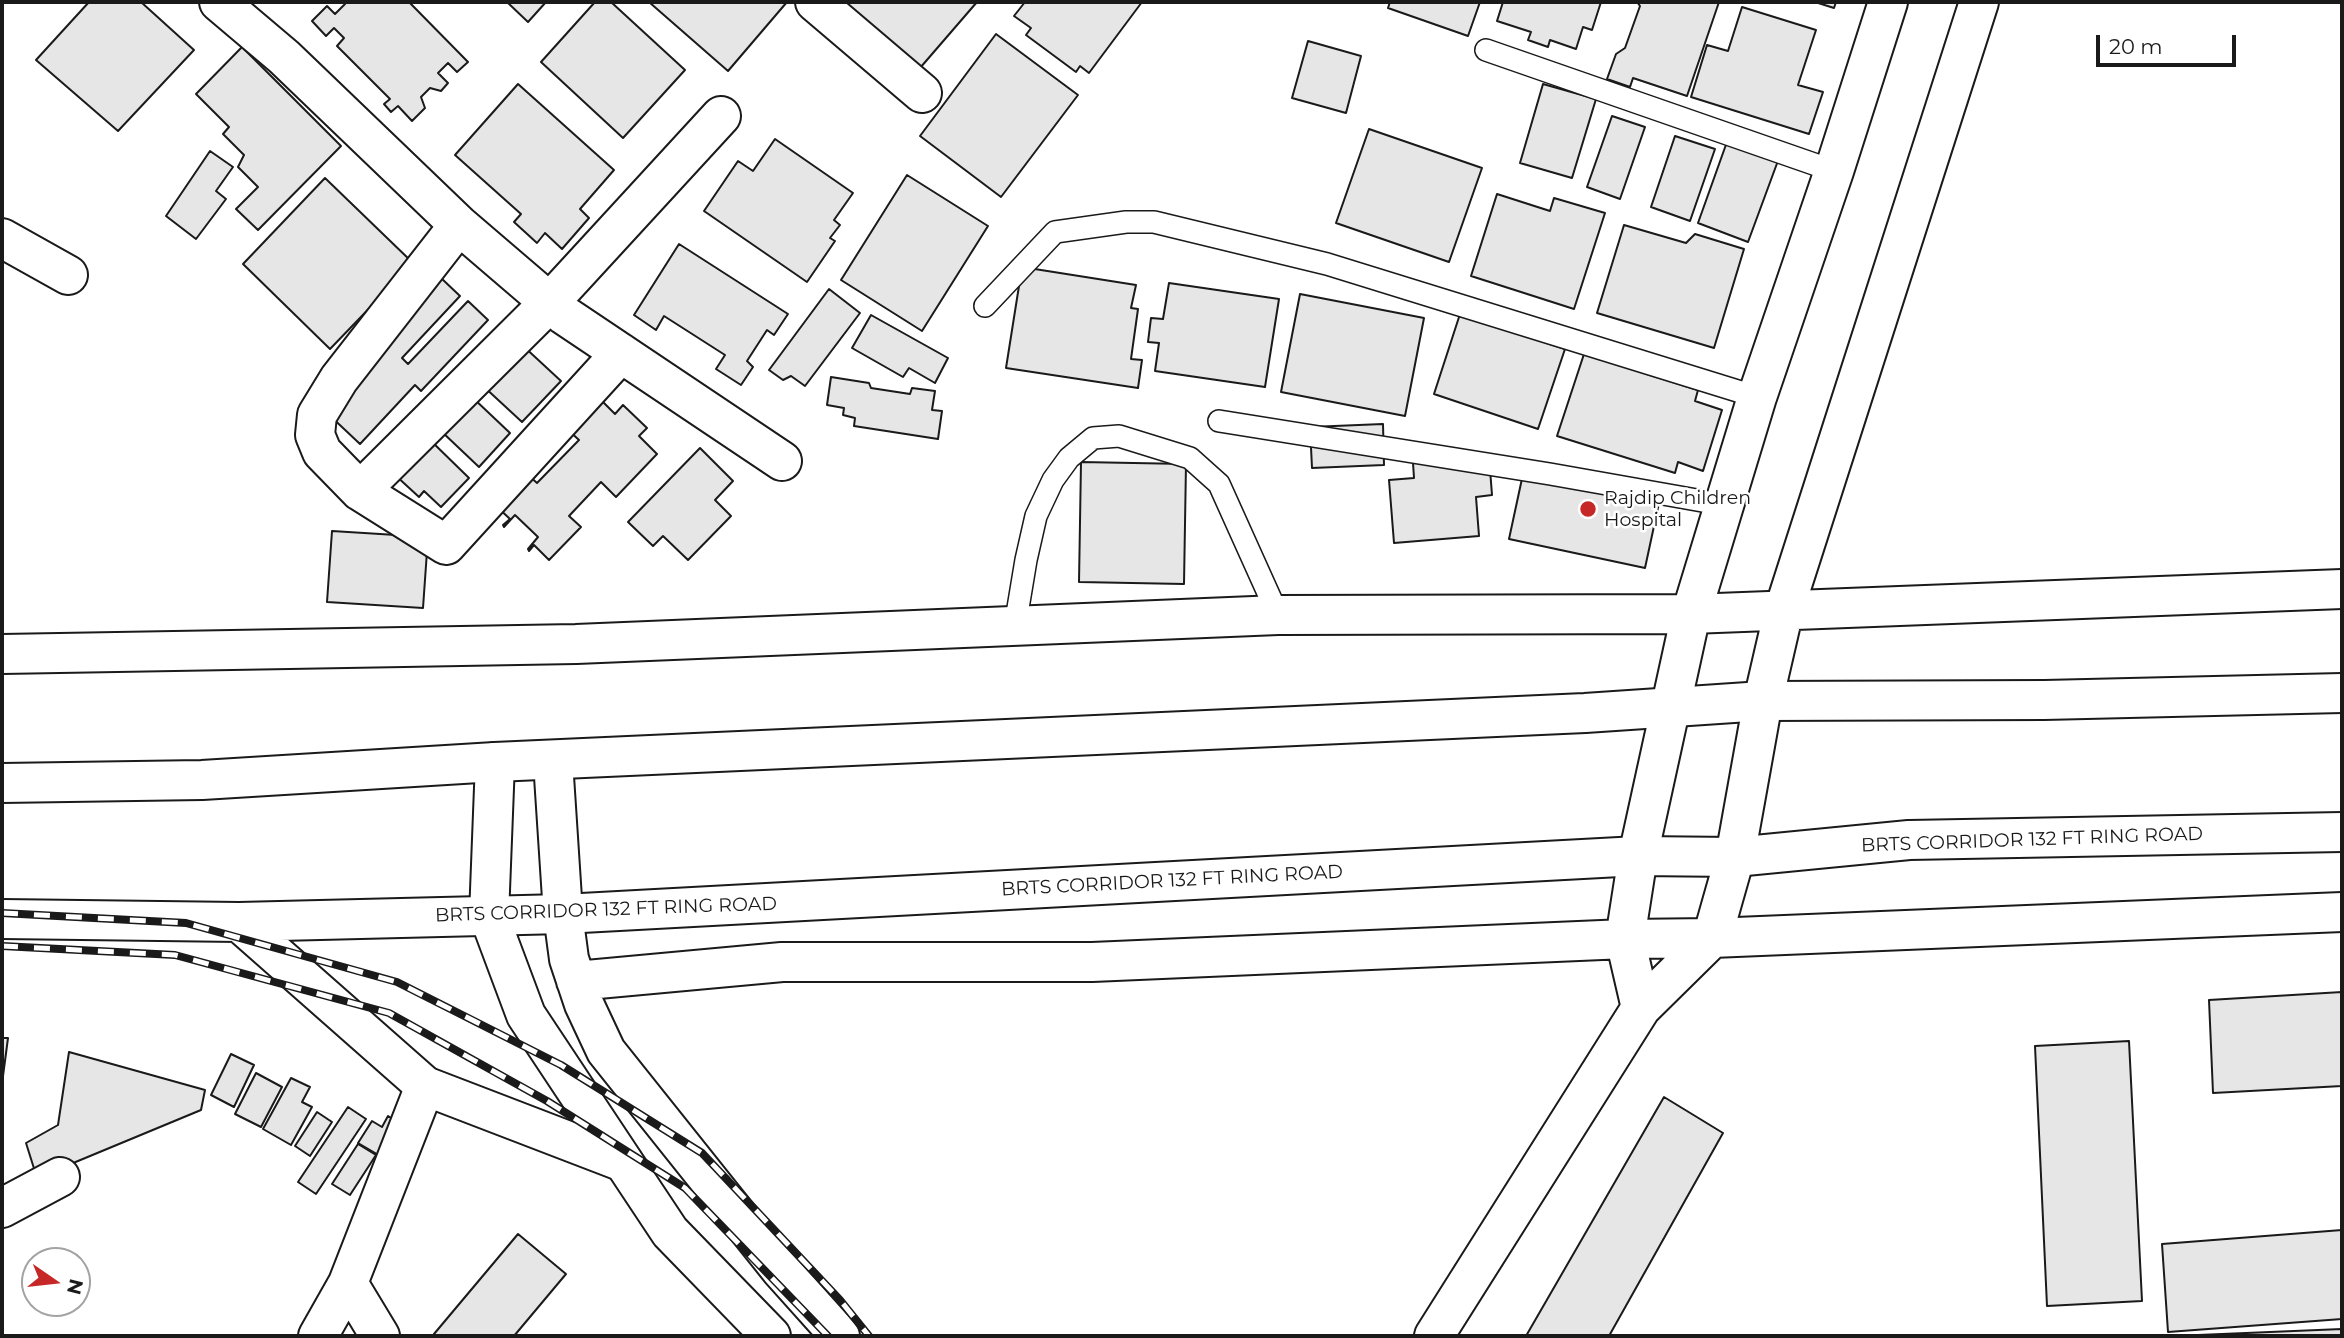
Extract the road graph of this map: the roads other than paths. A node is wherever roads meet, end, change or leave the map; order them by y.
1 (219, 2) edge
2 (815, 2) edge
3 (1888, 2) edge
4 (1979, 2) edge
5 (1486, 50) dead end
6 (922, 93) dead end
7 (721, 116) dead end
8 (1834, 170) junction
9 (459, 225) junction
10 (2, 238) edge
11 (68, 275) dead end
12 (550, 302) junction
13 (985, 306) dead end
14 (621, 353) junction
15 (1757, 397) junction
16 (1219, 421) dead end
17 (782, 460) dead end
18 (360, 491) junction
19 (1725, 505) junction
20 (2342, 589) edge
21 (1784, 610) junction
22 (1691, 614) junction
23 (1278, 615) junction
24 (1015, 626) junction
25 (2, 654) edge
26 (2342, 693) edge
27 (1763, 701) junction
28 (1672, 708) junction
29 (553, 761) junction
30 (495, 762) junction
31 (2, 783) edge
32 (2342, 832) edge
33 (1638, 856) junction
34 (1735, 857) junction
35 (2342, 912) edge
36 (563, 914) junction
37 (489, 916) junction
38 (2, 919) edge
39 (239, 922) junction
40 (1712, 938) junction
41 (1625, 939) junction
42 (576, 981) junction
43 (1641, 1007) junction
44 (425, 1086) junction
45 (623, 1162) junction
46 (60, 1177) dead end
47 (2, 1208) edge
48 (348, 1283) junction
49 (318, 1336) edge
50 (380, 1336) edge
51 (771, 1336) edge
52 (840, 1336) edge
53 (1434, 1336) edge

1 - 9 street
2 - 6 street
3 - 8 street
4 - 21 street
5 - 8 lane
7 - 12 street
8 - 15 street
9 - 12 street
9 - 18 street
10 - 11 street
12 - 14 street
12 - 18 street
13 - 15 lane
14 - 17 street
14 - 18 street
15 - 19 street
16 - 19 lane
19 - 22 street
20 - 21 street
21 - 22 street
21 - 27 street
22 - 23 street
22 - 28 street
23 - 24 street
23 - 24 lane
24 - 25 street
26 - 27 street
27 - 28 street
27 - 34 street
28 - 29 street
28 - 33 street
29 - 30 street
29 - 36 street
30 - 31 street
30 - 37 street
32 - 34 street, BRTS CORRIDOR 132 FT RING ROAD
33 - 34 street, BRTS CORRIDOR 132 FT RING ROAD
33 - 36 street, BRTS CORRIDOR 132 FT RING ROAD
33 - 41 street
34 - 40 street
35 - 40 street
36 - 37 street, BRTS CORRIDOR 132 FT RING ROAD
36 - 42 street
37 - 39 street, BRTS CORRIDOR 132 FT RING ROAD
37 - 45 street
38 - 39 street, BRTS CORRIDOR 132 FT RING ROAD
39 - 44 street
40 - 41 street
40 - 43 street
41 - 42 street
41 - 43 street
42 - 52 street
43 - 53 street
44 - 45 street
44 - 48 street
45 - 51 street
46 - 47 street
48 - 49 street
48 - 50 street

